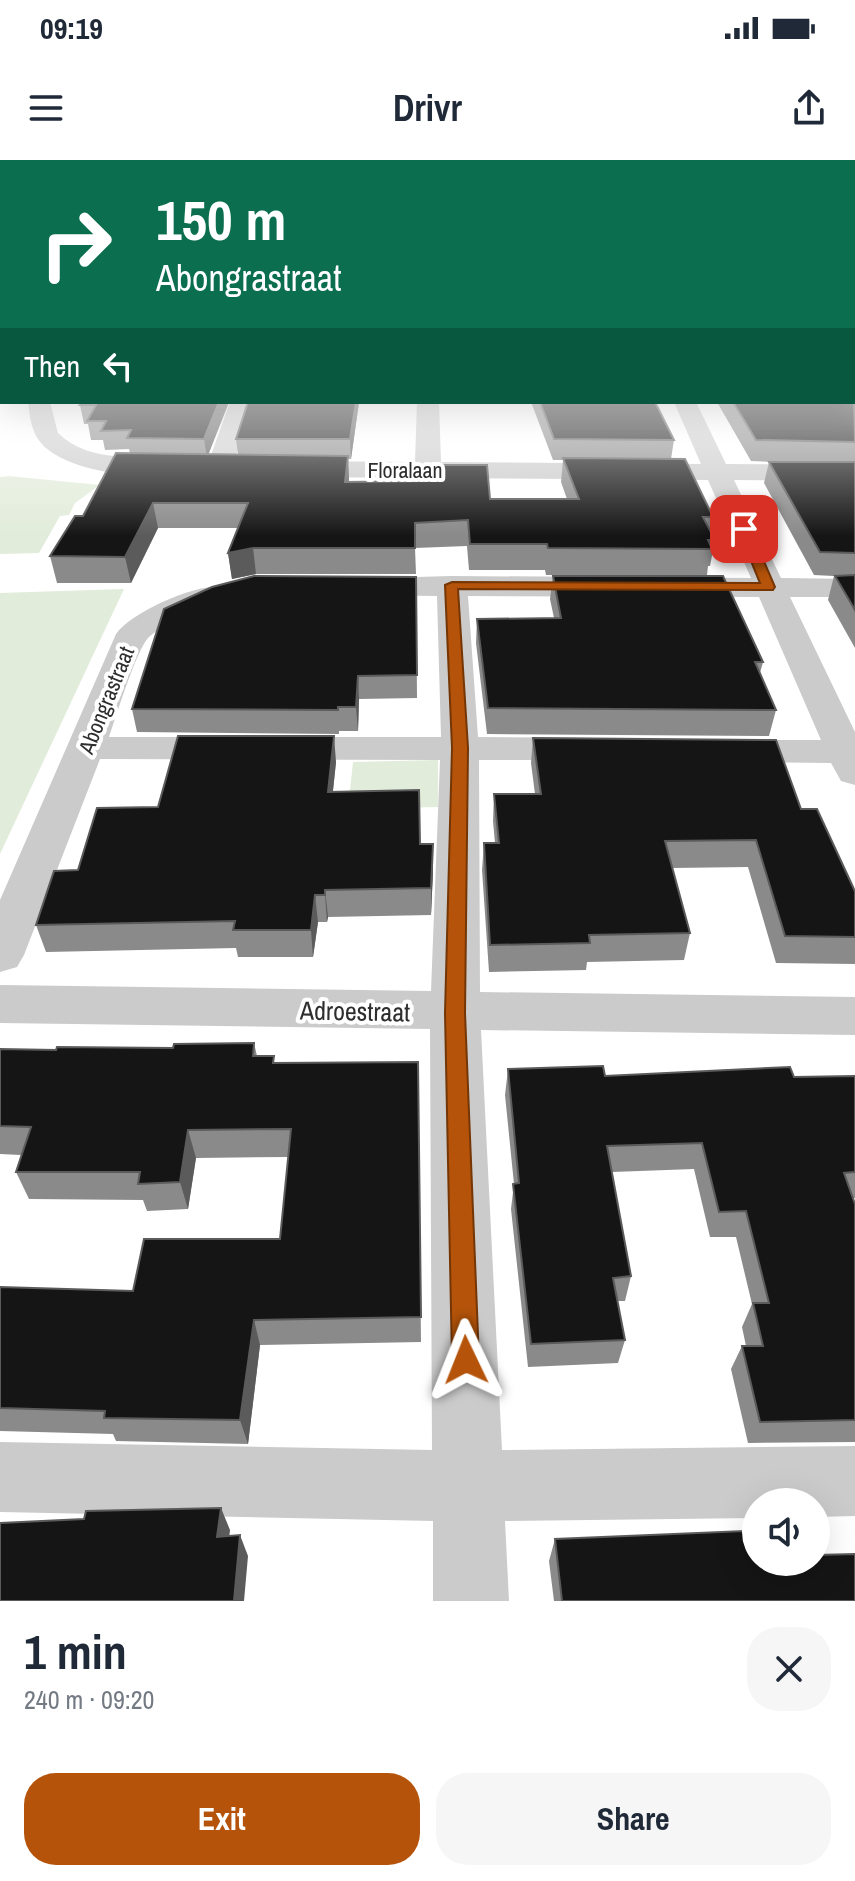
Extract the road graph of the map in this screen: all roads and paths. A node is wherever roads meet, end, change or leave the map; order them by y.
1 (39, 404) edge
2 (240, 404) edge
3 (428, 404) edge
4 (686, 404) edge
5 (219, 469) junction
6 (428, 471) junction
7 (720, 472) junction
8 (855, 473) edge
9 (452, 585) junction
10 (331, 586) edge
11 (768, 587) junction
12 (855, 588) edge
13 (242, 589) edge
14 (86, 748) junction
15 (460, 748) junction
16 (629, 750) edge
17 (691, 750) edge
18 (852, 759) edge
19 (0, 955) edge
20 (0, 1004) edge
21 (455, 1013) junction
22 (855, 1016) edge
23 (0, 1477) edge
24 (855, 1481) edge
25 (469, 1486) junction
26 (471, 1601) edge

1 - 5 street, Floralaan
2 - 5 street
3 - 6 street
4 - 7 street
5 - 6 street, Floralaan
6 - 7 street, Floralaan
7 - 8 street, Floralaan
7 - 11 street
9 - 10 street
9 - 11 street
9 - 15 street
11 - 12 street
11 - 18 street
13 - 14 street, Abongrastraat
14 - 15 street
14 - 19 street, Abongrastraat
15 - 16 street
15 - 21 street
17 - 18 street
20 - 21 street, Adroestraat
21 - 22 street, Adroestraat
21 - 25 street
23 - 25 street
24 - 25 street
25 - 26 street

